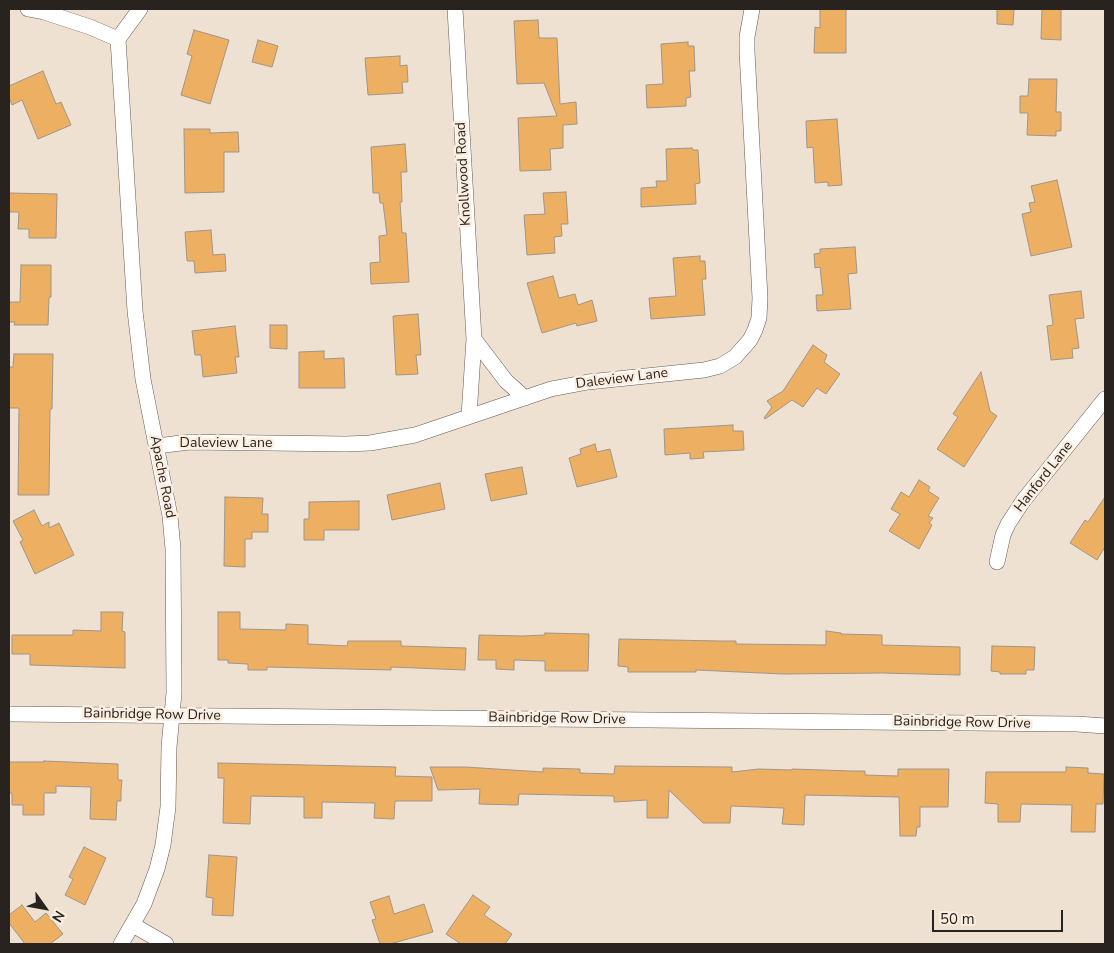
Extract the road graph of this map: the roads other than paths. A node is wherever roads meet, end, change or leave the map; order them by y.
1 (28, 9) edge
2 (140, 9) edge
3 (455, 9) edge
4 (752, 9) edge
5 (118, 39) junction
6 (474, 339) junction
7 (525, 398) junction
8 (1105, 399) edge
9 (469, 416) junction
10 (157, 446) junction
11 (997, 562) dead end
12 (9, 714) edge
13 (172, 715) junction
14 (1105, 726) edge
15 (134, 925) junction
16 (121, 944) edge
17 (166, 944) edge

1 - 5 street
2 - 5 street
3 - 6 street, Knollwood Road
4 - 7 street, Daleview Lane
5 - 10 street, Apache Road
6 - 7 street
6 - 9 street, Knollwood Road
7 - 9 street, Daleview Lane
8 - 11 street, Hanford Lane
9 - 10 street, Daleview Lane
10 - 13 street, Apache Road
12 - 13 street, Bainbridge Row Drive
13 - 14 street, Bainbridge Row Drive
13 - 15 street, Apache Road
15 - 16 street, Apache Road
15 - 17 street

